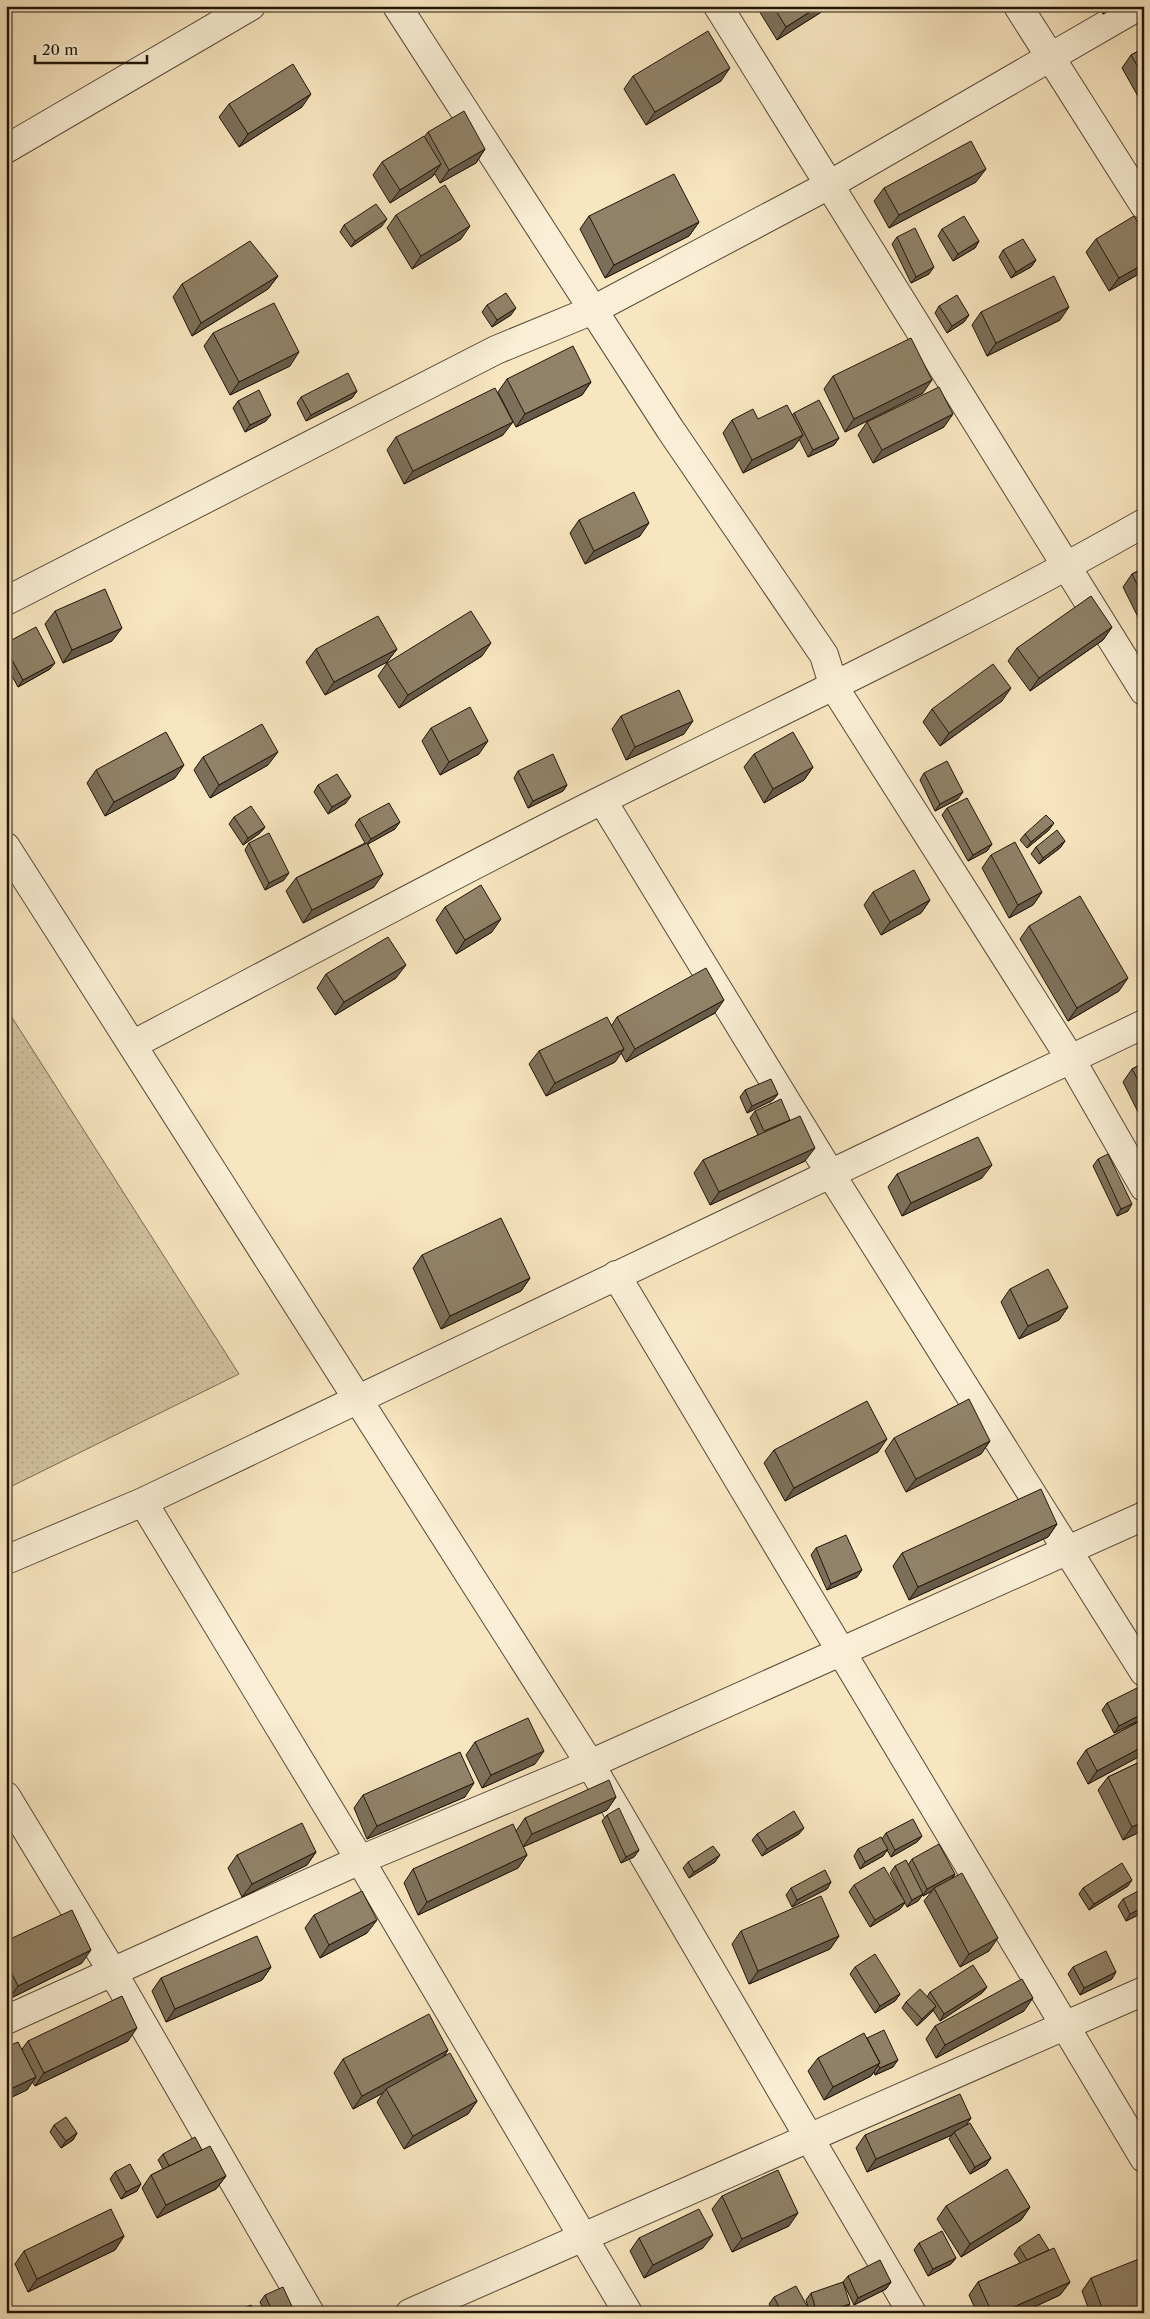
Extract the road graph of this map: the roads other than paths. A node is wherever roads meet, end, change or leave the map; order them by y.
1 (251, 6) edge
2 (397, 6) edge
3 (718, 6) edge
4 (1018, 6) edge
5 (1139, 6) edge
6 (1051, 56) junction
7 (6, 149) edge
8 (829, 185) junction
9 (1144, 205) edge
10 (593, 310) junction
11 (1144, 523) edge
12 (1066, 567) junction
13 (6, 602) edge
14 (834, 687) junction
15 (1144, 691) edge
16 (602, 800) junction
17 (6, 847) edge
18 (1144, 1024) edge
19 (132, 1044) junction
20 (1070, 1058) junction
21 (830, 1173) junction
22 (1144, 1187) edge
23 (616, 1275) junction
24 (358, 1399) junction
25 (143, 1502) junction
26 (1144, 1516) edge
27 (1068, 1550) junction
28 (6, 1560) edge
29 (840, 1650) junction
30 (1144, 1672) edge
31 (590, 1764) junction
32 (6, 1796) edge
33 (360, 1860) junction
34 (112, 1971) junction
35 (1144, 1991) edge
36 (6, 2020) edge
37 (1065, 2026) junction
38 (808, 2139) junction
39 (1144, 2158) edge
40 (582, 2237) junction
41 (310, 2313) edge
42 (410, 2313) edge
43 (628, 2313) edge
44 (912, 2313) edge

1 - 7 street
2 - 10 street
3 - 8 street
4 - 6 street
5 - 6 street
6 - 8 street
6 - 9 street
8 - 10 street
8 - 12 street
10 - 13 street
10 - 14 street
11 - 12 street
12 - 14 street
12 - 15 street
14 - 16 street
14 - 20 street
16 - 19 street
16 - 21 street
17 - 19 street
18 - 20 street
19 - 24 street
20 - 21 street
20 - 22 street
21 - 23 street
21 - 27 street
23 - 24 street
23 - 29 street
24 - 25 street
24 - 31 street
25 - 28 street
25 - 33 street
26 - 27 street
27 - 29 street
27 - 30 street
29 - 31 street
29 - 37 street
31 - 33 street
31 - 38 street
32 - 34 street
33 - 34 street
33 - 40 street
34 - 36 street
34 - 41 street
35 - 37 street
37 - 38 street
37 - 39 street
38 - 40 street
38 - 44 street
40 - 42 street
40 - 43 street

